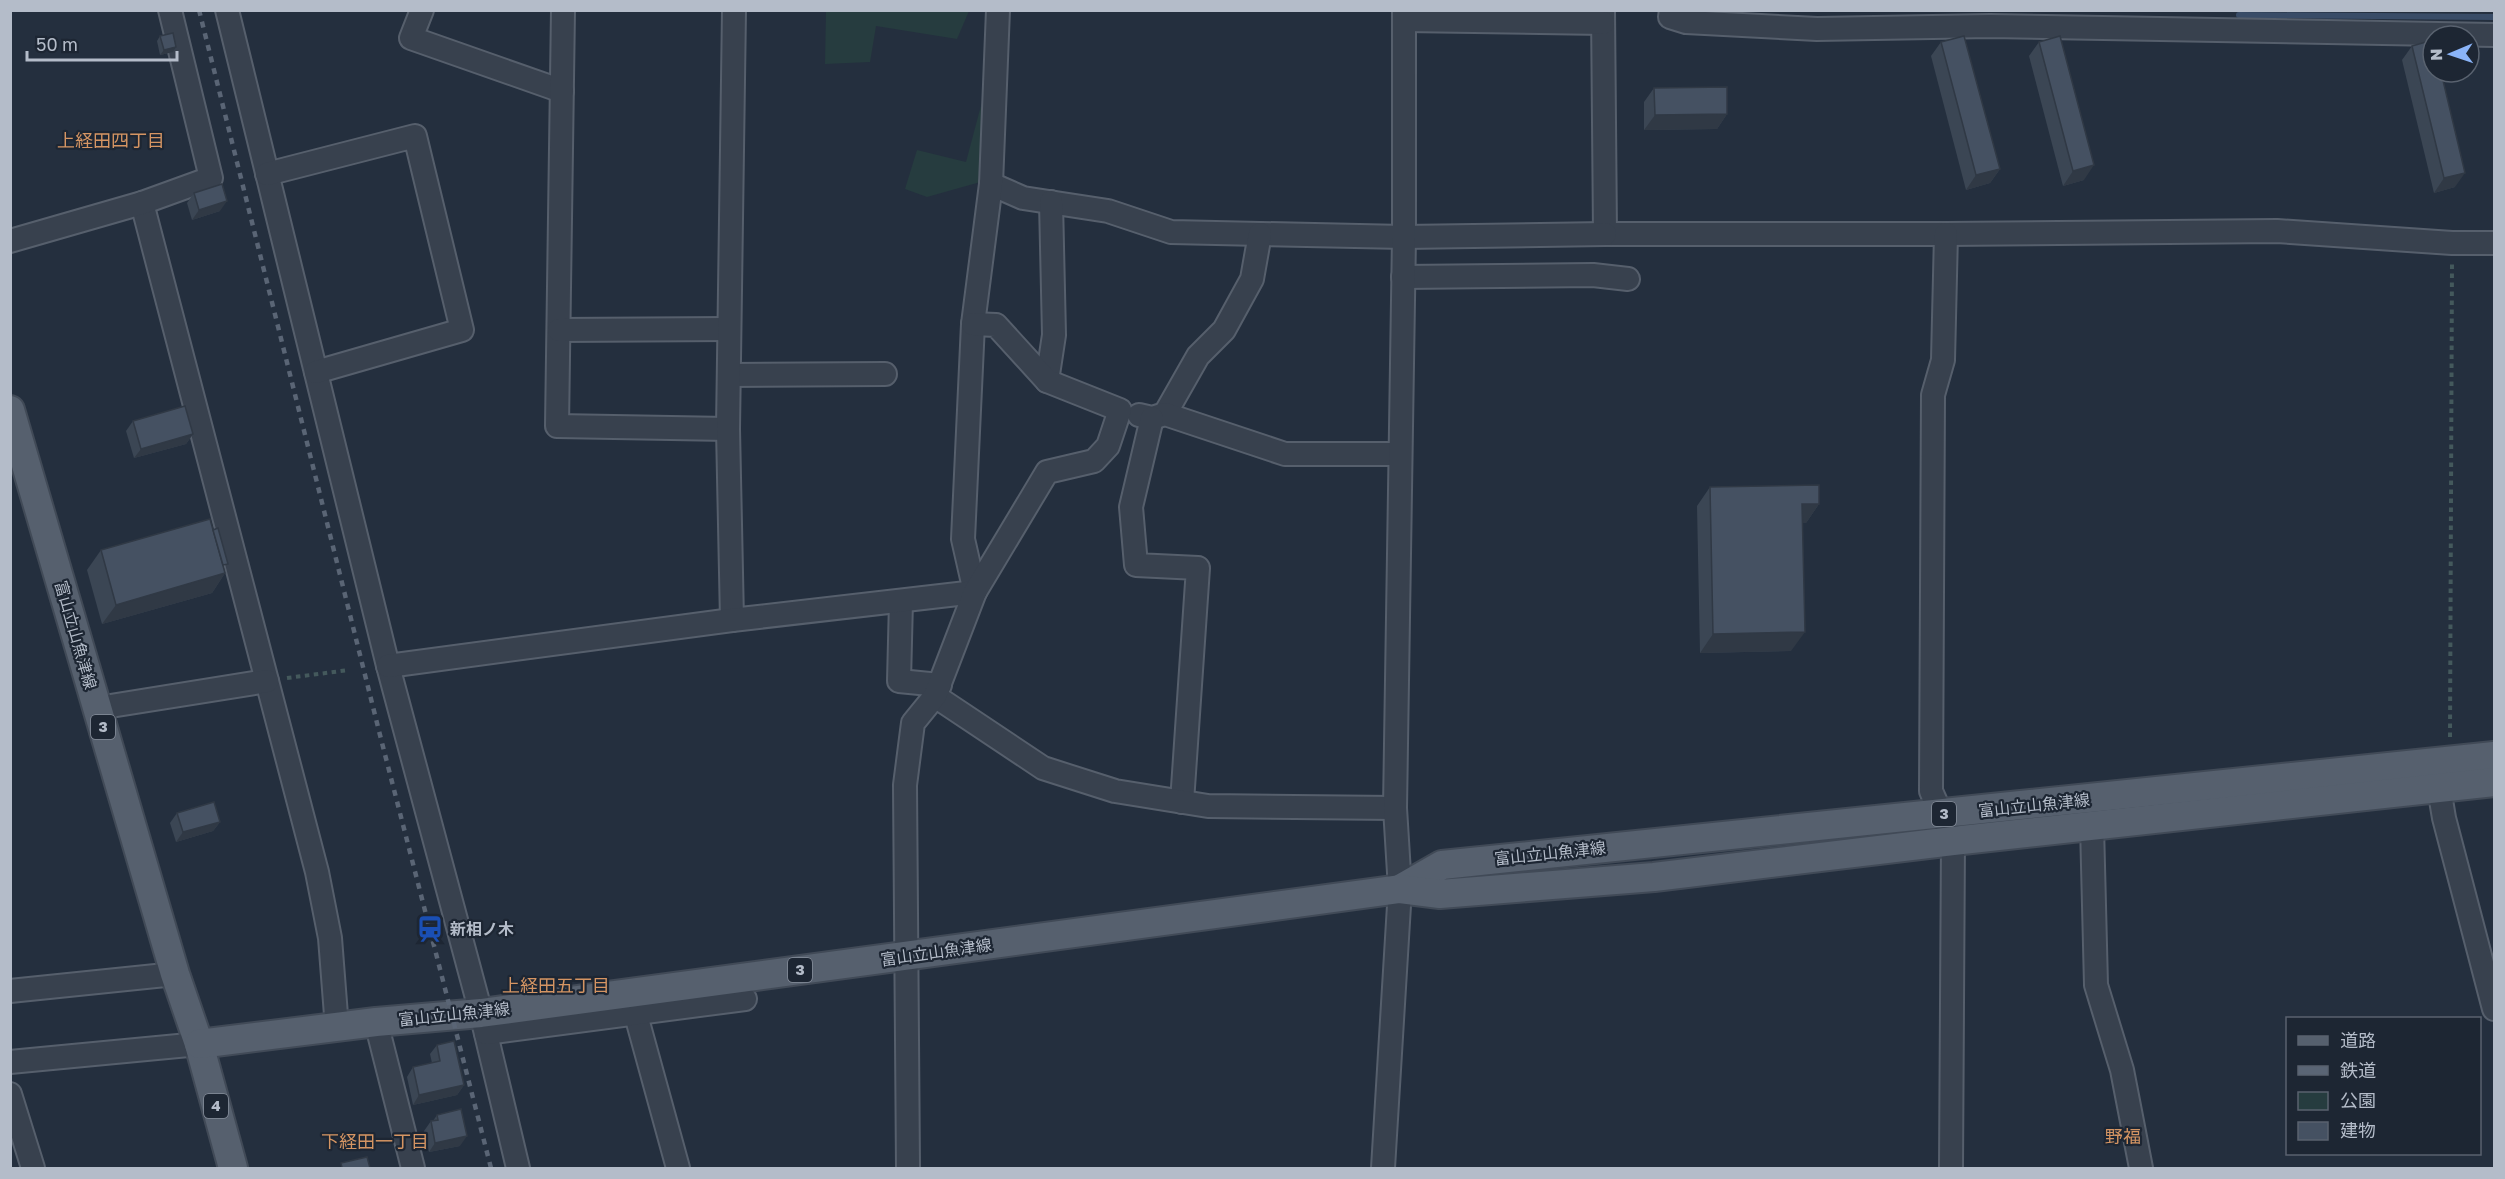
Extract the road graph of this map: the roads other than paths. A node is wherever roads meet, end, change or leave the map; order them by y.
1 (170, 10) edge
2 (227, 10) edge
3 (422, 10) edge
4 (563, 10) edge
5 (734, 10) edge
6 (998, 10) edge
7 (1671, 10) edge
8 (1404, 15) edge
9 (1603, 17) edge
10 (1990, 18) edge
11 (2198, 20) edge
12 (2494, 34) edge
13 (562, 91) junction
14 (267, 174) junction
15 (991, 184) junction
16 (1051, 202) junction
17 (142, 203) junction
18 (1260, 234) junction
19 (1605, 234) junction
20 (1946, 234) junction
21 (1404, 237) junction
22 (10, 241) edge
23 (2494, 243) edge
24 (1403, 278) junction
25 (1628, 279) dead end
26 (973, 324) junction
27 (729, 329) junction
28 (559, 330) junction
29 (316, 372) junction
30 (885, 374) dead end
31 (729, 375) junction
32 (1047, 381) junction
33 (10, 410) edge
34 (1120, 410) junction
35 (1158, 416) junction
36 (728, 429) junction
37 (1400, 454) junction
38 (975, 592) junction
39 (901, 601) junction
40 (732, 620) junction
41 (388, 666) junction
42 (267, 681) junction
43 (937, 690) junction
44 (98, 708) junction
45 (2494, 756) edge
46 (2494, 782) edge
47 (2439, 788) junction
48 (1182, 802) junction
49 (1395, 808) junction
50 (1941, 814) junction
51 (2092, 826) junction
52 (1953, 841) junction
53 (1400, 889) junction
54 (907, 956) junction
55 (175, 974) junction
56 (10, 991) edge
57 (744, 999) dead end
58 (2494, 1009) edge
59 (636, 1015) junction
60 (376, 1022) junction
61 (483, 1023) junction
62 (337, 1028) junction
63 (199, 1044) junction
64 (10, 1062) edge
65 (10, 1094) edge
66 (33, 1168) edge
67 (233, 1168) edge
68 (413, 1168) edge
69 (518, 1168) edge
70 (678, 1168) edge
71 (908, 1168) edge
72 (1383, 1168) edge
73 (1951, 1168) edge
74 (2141, 1168) edge

1 - 17 street
2 - 14 street
3 - 13 street
4 - 13 street
5 - 27 street
6 - 15 street
7 - 10 street
8 - 9 street
8 - 21 street
9 - 19 street
10 - 11 street
11 - 12 street
13 - 28 street
14 - 29 street
14 - 29 street
15 - 16 street
15 - 26 street
16 - 18 street
16 - 32 street
17 - 22 street
17 - 42 street
18 - 21 street
18 - 35 street
19 - 20 street
19 - 21 street
20 - 23 street
20 - 50 street
21 - 24 street
24 - 25 street
24 - 37 street
26 - 32 street
26 - 38 street
27 - 28 street
27 - 31 street
28 - 36 street
29 - 41 street
30 - 31 street
31 - 36 street
32 - 34 street
33 - 44 main road, 富山立山魚津線 / 3
34 - 35 street
34 - 38 street
35 - 37 street
35 - 48 street
36 - 40 street
37 - 49 street
38 - 39 street
38 - 43 street
39 - 40 street
39 - 43 street
40 - 41 street
41 - 61 street
42 - 44 street
42 - 62 street
43 - 48 street
43 - 54 street
44 - 55 main road, 富山立山魚津線 / 3
45 - 50 main road, 富山立山魚津線 / 3
46 - 47 main road, 富山立山魚津線 / 3
47 - 51 main road, 富山立山魚津線 / 3
47 - 58 street
48 - 49 street
49 - 53 street
50 - 52 street
50 - 53 main road, 富山立山魚津線 / 3
51 - 52 main road, 富山立山魚津線 / 3
51 - 74 street
52 - 53 main road, 富山立山魚津線 / 3
52 - 73 street
53 - 54 main road, 富山立山魚津線 / 3
53 - 72 street
54 - 61 main road, 富山立山魚津線 / 3
54 - 71 street
55 - 56 street
55 - 63 main road, 富山立山魚津線 / 3
57 - 59 street
59 - 61 street
59 - 70 street
60 - 61 main road, 富山立山魚津線 / 3
60 - 62 main road, 富山立山魚津線 / 3
60 - 68 street
61 - 69 street
62 - 63 main road, 富山立山魚津線 / 3
63 - 64 street
63 - 67 main road, 4
65 - 66 street

